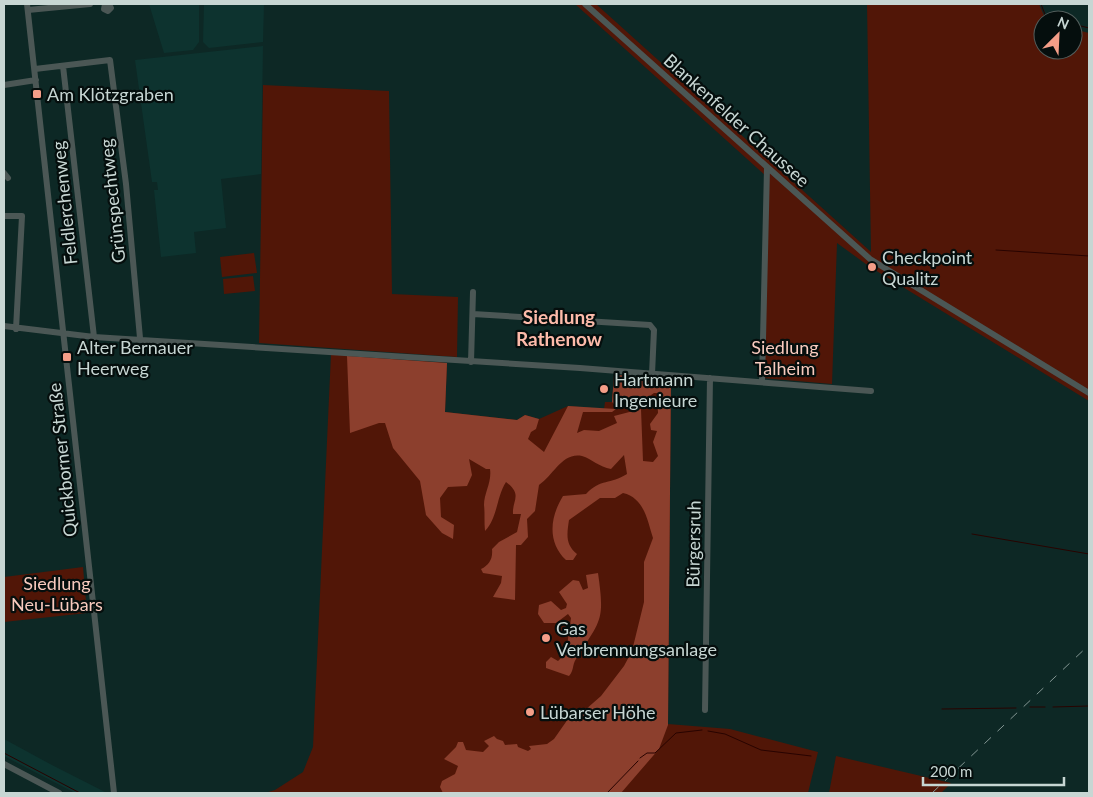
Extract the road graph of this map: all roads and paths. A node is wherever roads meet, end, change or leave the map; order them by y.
1 (90, 4) edge
2 (585, 4) edge
3 (28, 7) edge
4 (63, 66) junction
5 (35, 69) junction
6 (36, 80) junction
7 (4, 85) edge
8 (767, 168) junction
9 (4, 216) edge
10 (473, 292) dead end
11 (473, 314) junction
12 (4, 326) edge
13 (16, 329) junction
14 (63, 334) junction
15 (94, 337) junction
16 (140, 338) junction
17 (471, 362) junction
18 (652, 374) junction
19 (710, 378) junction
20 (762, 382) junction
21 (871, 391) dead end
22 (1089, 393) edge
23 (705, 710) dead end
24 (4, 764) edge
25 (60, 793) edge
26 (114, 793) edge

1 - 3 street
2 - 8 street, Blankenfelder Chaussee
3 - 5 street, Quickborner Straße
4 - 5 street
4 - 15 street, Feldlerchenweg
4 - 16 street, Grünspechtweg
5 - 6 street, Quickborner Straße
6 - 7 street
6 - 14 street, Quickborner Straße
8 - 20 street
8 - 22 street, Blankenfelder Chaussee
9 - 13 street
10 - 11 street
11 - 17 street
11 - 18 street
12 - 13 street
13 - 14 street
14 - 15 street
14 - 26 street, Quickborner Straße
15 - 16 street
16 - 17 street
17 - 18 street
18 - 19 street
19 - 20 street
19 - 23 street, Bürgersruh
20 - 21 street
24 - 25 street

